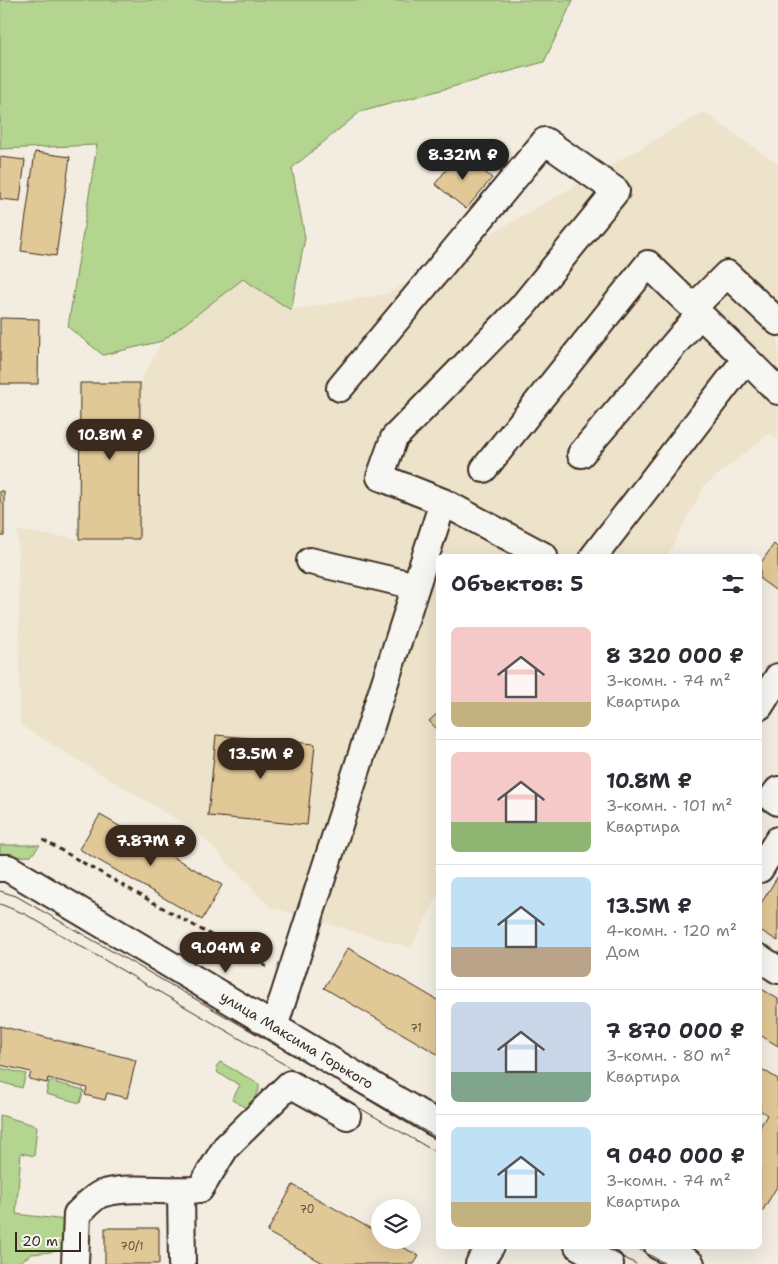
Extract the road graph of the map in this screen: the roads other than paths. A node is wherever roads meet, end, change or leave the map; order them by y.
1 (697, 311) junction
2 (778, 322) edge
3 (746, 359) junction
4 (340, 388) dead end
5 (778, 391) edge
6 (581, 454) dead end
7 (484, 469) dead end
8 (443, 502) junction
9 (540, 554) edge
10 (596, 554) edge
11 (310, 561) dead end
12 (416, 586) junction
13 (778, 677) edge
14 (762, 703) edge
15 (778, 790) edge
16 (778, 802) edge
17 (778, 840) edge
18 (762, 866) edge
19 (0, 868) edge
20 (762, 959) edge
21 (778, 970) edge
22 (274, 1027) junction
23 (347, 1116) dead end
24 (436, 1123) edge
25 (181, 1192) junction
26 (489, 1249) edge
27 (583, 1249) edge
28 (664, 1249) edge
29 (75, 1264) edge
30 (182, 1264) edge
31 (479, 1264) edge
32 (610, 1264) edge
33 (691, 1264) edge

1 - 2 street
1 - 3 street
1 - 6 street
1 - 7 street
3 - 5 street
3 - 10 street
4 - 8 street
8 - 9 street
8 - 12 street
11 - 12 street
12 - 22 street
13 - 14 street
15 - 16 street
17 - 18 street
19 - 22 street, улица Максима Горького
20 - 21 street
22 - 24 street, улица Максима Горького
23 - 25 street
25 - 29 street
25 - 30 street
26 - 31 street
27 - 32 street
28 - 33 street

